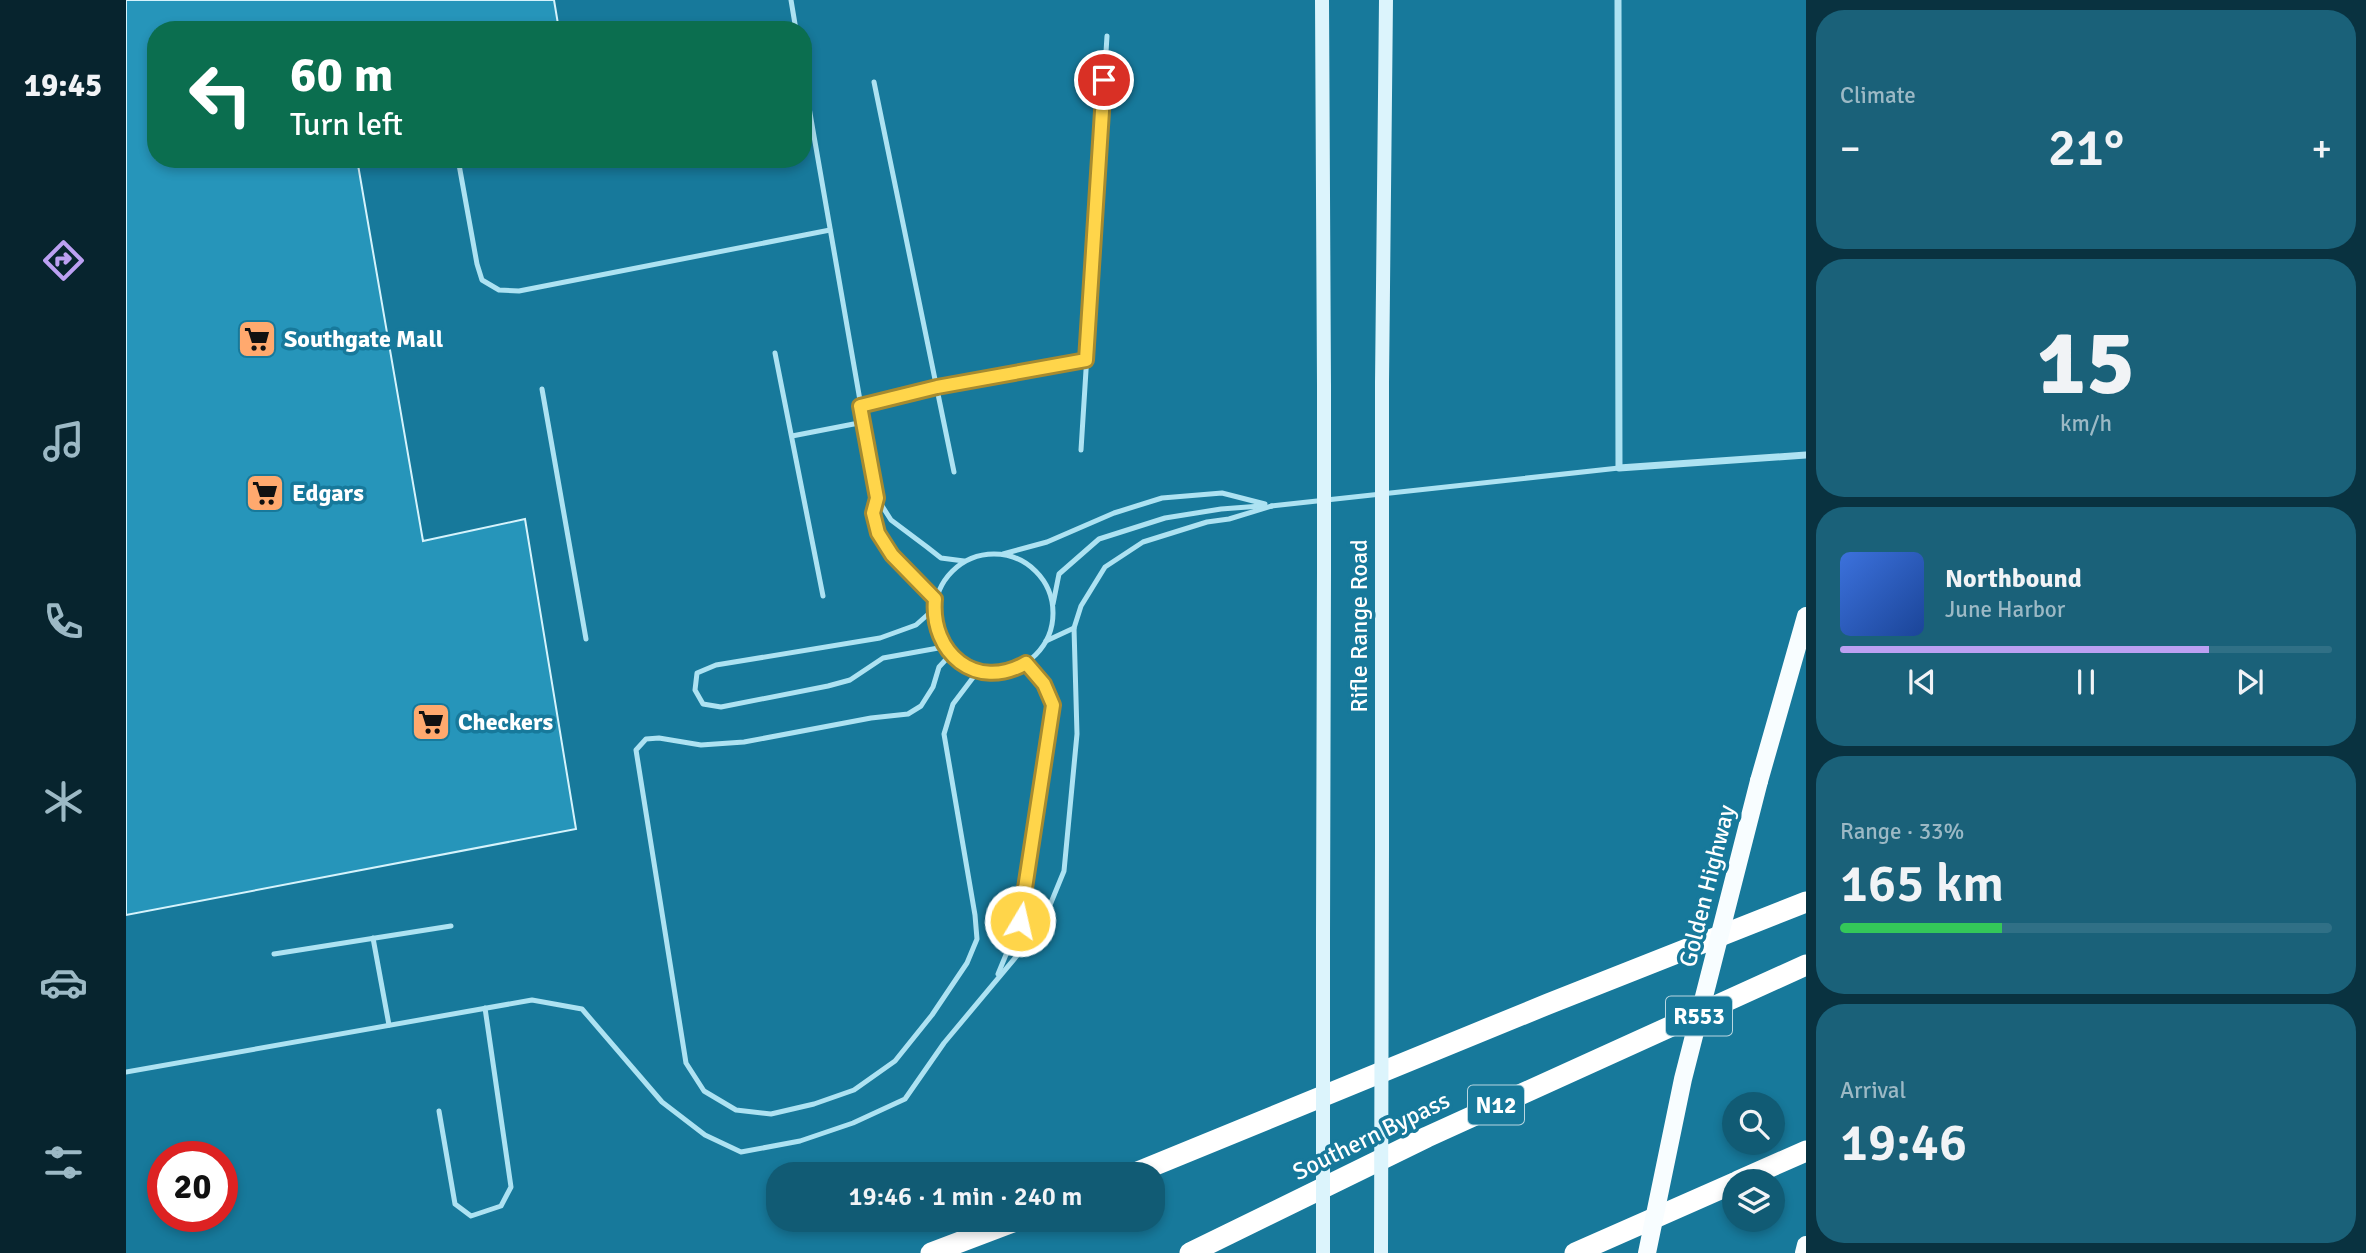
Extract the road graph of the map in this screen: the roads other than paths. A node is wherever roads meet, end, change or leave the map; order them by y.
1 (791, 0) edge
2 (1322, 0) edge
3 (1385, 0) edge
4 (1618, 0) edge
5 (794, 21) edge
6 (1107, 36) dead end
7 (874, 82) dead end
8 (812, 125) edge
9 (460, 168) edge
10 (830, 230) junction
11 (775, 353) dead end
12 (1086, 360) junction
13 (937, 387) junction
14 (542, 389) dead end
15 (860, 406) junction
16 (864, 422) junction
17 (792, 436) junction
18 (1081, 450) dead end
19 (1806, 456) edge
20 (1619, 468) junction
21 (954, 472) dead end
22 (877, 498) junction
23 (1272, 506) junction
24 (1002, 554) junction
25 (964, 561) junction
26 (823, 596) dead end
27 (935, 599) junction
28 (1053, 604) junction
29 (934, 609) junction
30 (1806, 616) edge
31 (1074, 628) junction
32 (586, 639) dead end
33 (1046, 641) junction
34 (944, 647) junction
35 (951, 654) junction
36 (1026, 663) junction
37 (978, 671) junction
38 (1806, 902) edge
39 (451, 926) dead end
40 (373, 938) junction
41 (274, 954) dead end
42 (1806, 965) edge
43 (995, 980) junction
44 (485, 1008) junction
45 (389, 1025) junction
46 (126, 1072) edge
47 (439, 1111) dead end
48 (1806, 1152) edge
49 (1162, 1162) edge
50 (1766, 1169) edge
51 (1722, 1188) edge
52 (986, 1232) edge
53 (1806, 1245) edge
54 (931, 1253) edge
55 (1190, 1253) edge
56 (1323, 1253) edge
57 (1381, 1253) edge
58 (1575, 1253) edge
59 (1647, 1253) edge
60 (1804, 1253) edge

1 - 5 lane
2 - 56 main road, Rifle Range Road, bridge
3 - 57 main road, Rifle Range Road, bridge
4 - 20 street
6 - 12 lane
7 - 13 lane
8 - 10 lane
9 - 10 lane
10 - 15 lane
11 - 17 lane
12 - 13 lane
12 - 18 lane
13 - 15 lane
13 - 21 lane
14 - 32 lane
15 - 16 lane
16 - 17 lane
16 - 22 lane
17 - 26 lane
19 - 20 street
20 - 23 lane
22 - 25 lane
22 - 27 lane
23 - 24 lane
23 - 28 lane
23 - 31 lane
24 - 25 lane
24 - 28 lane
25 - 27 lane
27 - 29 lane
28 - 33 lane
29 - 34 lane
29 - 34 lane
30 - 59 main road, Golden Highway / R553, bridge
31 - 33 lane
31 - 43 lane
33 - 36 lane
34 - 35 lane
35 - 37 lane
35 - 37 lane
36 - 37 lane
36 - 43 lane
38 - 49 highway
39 - 40 lane
40 - 41 lane
40 - 45 lane
42 - 55 highway, Southern Bypass / N12
43 - 44 lane
44 - 45 lane
44 - 47 lane
45 - 46 lane
48 - 50 highway
51 - 58 highway
52 - 54 highway
53 - 60 main road

